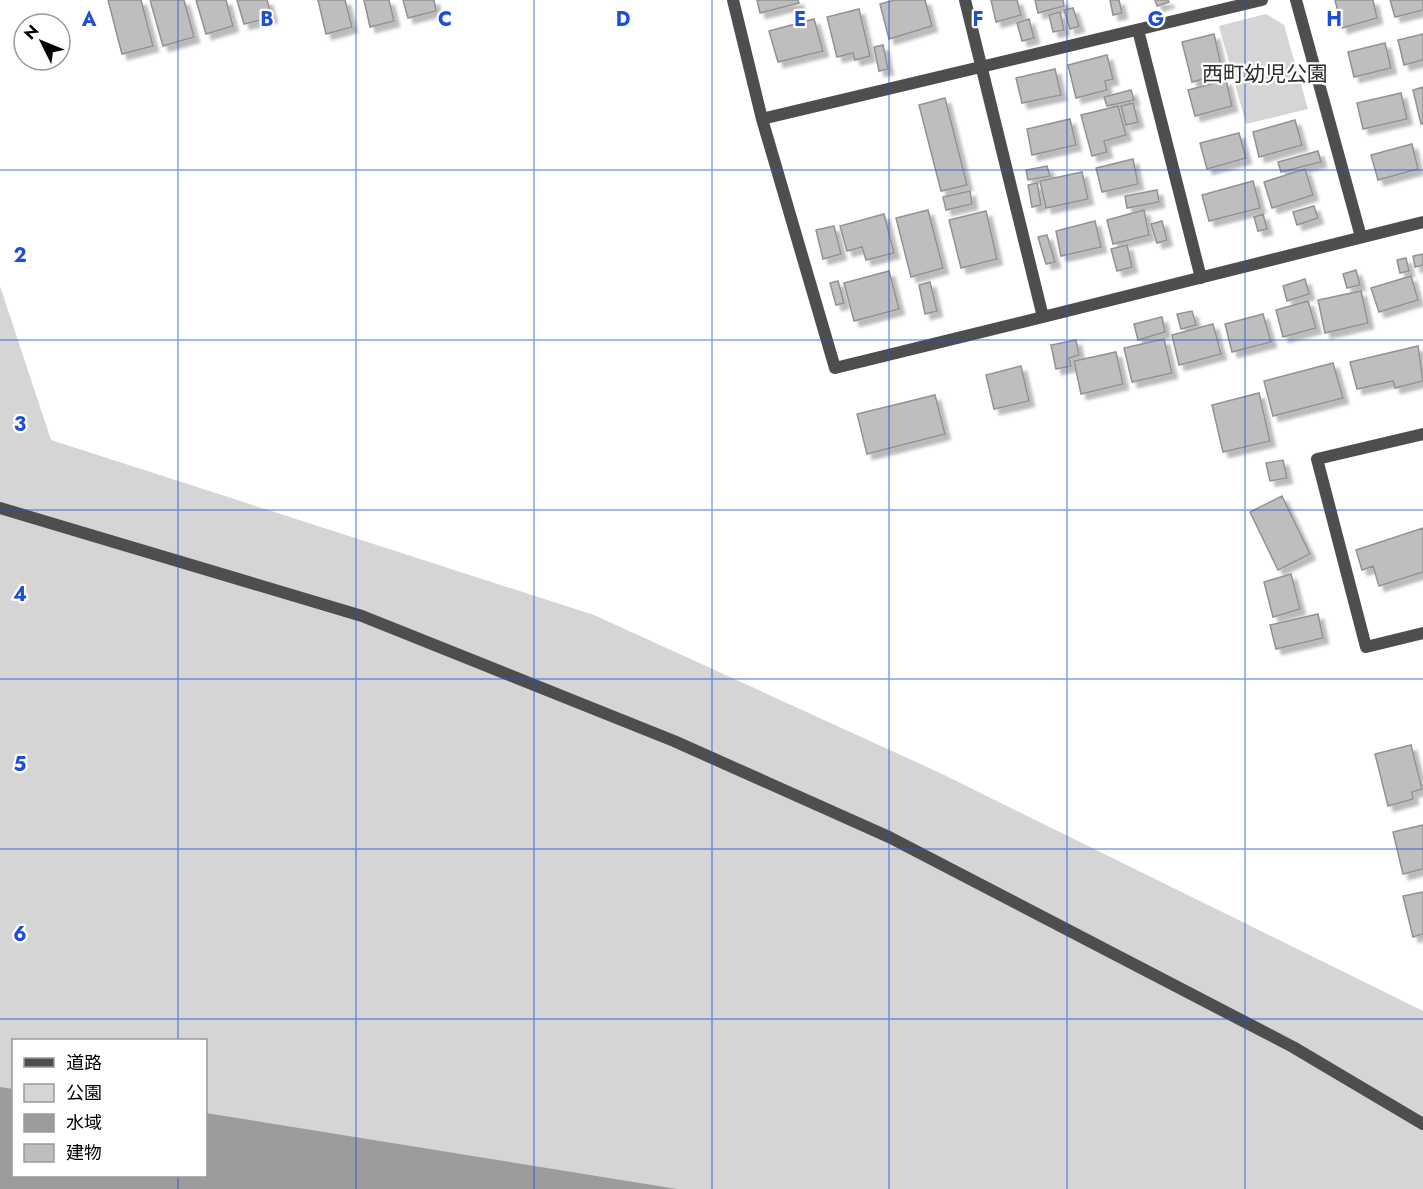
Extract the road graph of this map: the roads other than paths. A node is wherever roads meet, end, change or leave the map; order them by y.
1 (733, 0) edge
2 (965, 0) edge
3 (1262, 0) edge
4 (1296, 0) edge
5 (1138, 30) junction
6 (983, 66) junction
7 (762, 119) junction
8 (1423, 222) edge
9 (1361, 237) junction
10 (1201, 278) junction
11 (1043, 317) junction
12 (1423, 434) edge
13 (0, 508) edge
14 (1423, 633) edge
15 (1423, 1124) edge

1 - 7 street
2 - 6 street
3 - 5 street
4 - 9 street
5 - 6 street
5 - 10 street
6 - 7 street
6 - 11 street
7 - 11 street
8 - 9 street
9 - 10 street
10 - 11 street
12 - 14 street
13 - 15 street

